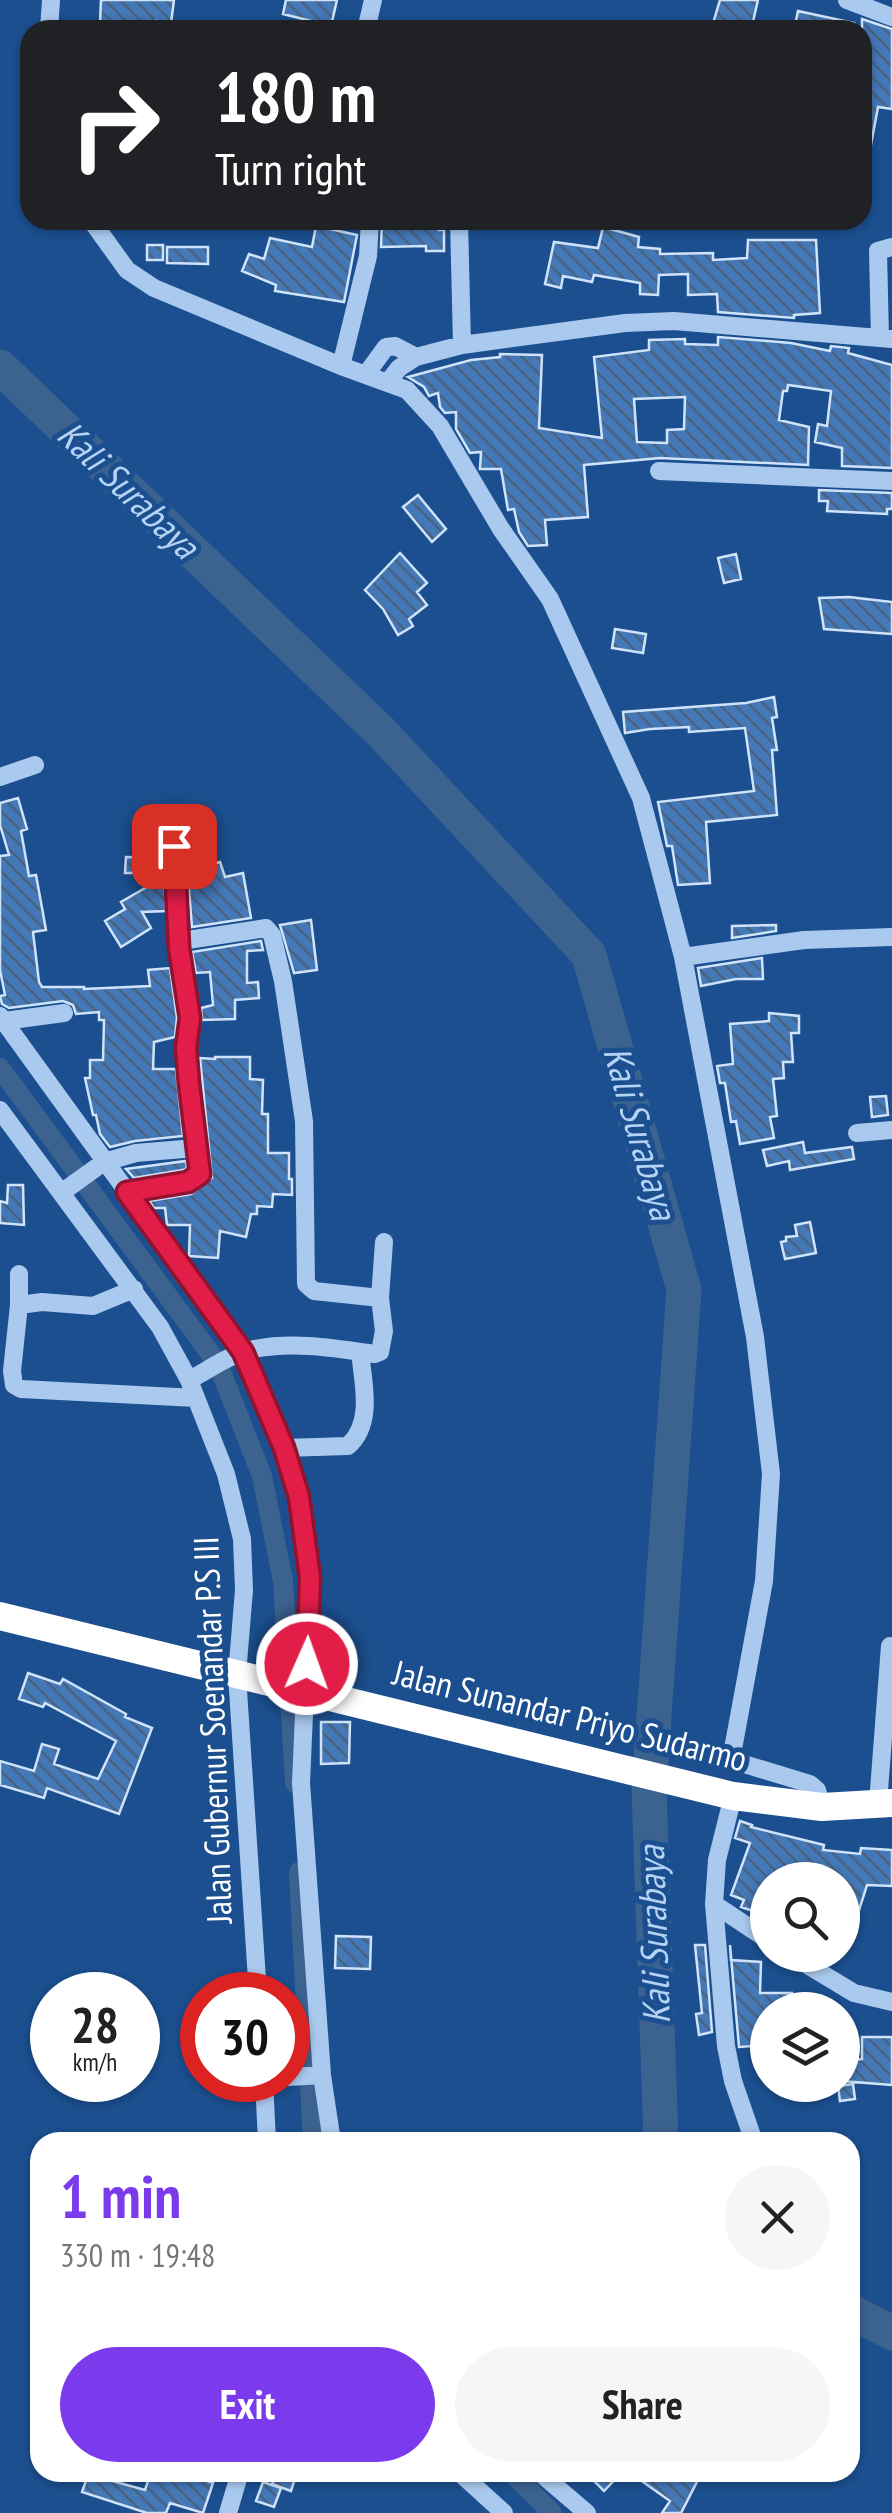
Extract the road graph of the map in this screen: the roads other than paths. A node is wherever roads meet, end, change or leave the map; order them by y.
1 (847, 0) edge
2 (892, 16) edge
3 (99, 230) edge
4 (369, 230) edge
5 (459, 230) edge
6 (892, 247) edge
7 (886, 338) edge
8 (462, 345) junction
9 (416, 356) junction
10 (341, 366) junction
11 (366, 374) junction
12 (388, 382) junction
13 (659, 471) dead end
14 (892, 481) edge
15 (36, 765) dead end
16 (0, 777) edge
17 (174, 846) dead end
18 (892, 937) edge
19 (180, 941) junction
20 (683, 956) junction
21 (64, 1013) dead end
22 (2, 1019) edge
23 (0, 1110) edge
24 (892, 1130) edge
25 (857, 1133) dead end
26 (195, 1148) junction
27 (101, 1164) junction
28 (65, 1190) junction
29 (127, 1192) junction
30 (384, 1242) dead end
31 (19, 1274) dead end
32 (134, 1290) junction
33 (380, 1298) junction
34 (19, 1305) junction
35 (360, 1352) junction
36 (239, 1354) junction
37 (6, 1369) edge
38 (197, 1376) junction
39 (196, 1398) junction
40 (284, 1448) junction
41 (0, 1616) edge
42 (890, 1646) edge
43 (244, 1676) junction
44 (302, 1690) junction
45 (727, 1794) junction
46 (885, 1803) edge
47 (822, 1807) junction
48 (714, 1904) junction
49 (750, 1928) edge
50 (257, 1972) edge
51 (819, 1972) edge
52 (892, 2002) edge
53 (318, 2075) junction
54 (310, 2076) edge
55 (265, 2102) edge
56 (267, 2132) edge
57 (330, 2132) edge
58 (751, 2132) edge
59 (237, 2482) edge
60 (470, 2482) edge
61 (548, 2482) edge
62 (572, 2510) edge
63 (228, 2513) edge
64 (504, 2513) edge

1 - 2 street
3 - 10 street
4 - 10 street
5 - 8 street
6 - 7 street
7 - 8 street
8 - 9 street
9 - 11 street
9 - 12 street
10 - 11 street
11 - 12 street
12 - 20 street
13 - 14 street
15 - 16 street
17 - 19 street
18 - 20 street
19 - 26 street
19 - 33 street
20 - 47 street
21 - 22 street
22 - 27 street
23 - 28 street, Jalan Gubernur Soenandar P.S III
24 - 25 street
26 - 27 street
26 - 29 street
27 - 28 street
27 - 29 street
28 - 32 street, Jalan Gubernur Soenandar P.S III
29 - 36 street
30 - 33 street
31 - 34 street
32 - 34 street
32 - 38 street, Jalan Gubernur Soenandar P.S III
33 - 35 street
34 - 37 street
35 - 36 street
35 - 40 street
36 - 38 street
36 - 40 street
37 - 39 street
38 - 39 street, Jalan Gubernur Soenandar P.S III
39 - 43 street, Jalan Gubernur Soenandar P.S III
40 - 44 street
41 - 43 highway, Jalan Sunandar Priyo Sudarmo
42 - 46 street
43 - 44 highway, Jalan Sunandar Priyo Sudarmo
43 - 50 street, Jalan Gubernur Soenandar P.S III
44 - 45 highway, Jalan Sunandar Priyo Sudarmo
44 - 53 street
45 - 47 highway, Jalan Sunandar Priyo Sudarmo
45 - 48 street
46 - 47 highway, Jalan Sunandar Priyo Sudarmo
48 - 49 street
48 - 58 street
51 - 52 street
53 - 54 street
53 - 57 street
55 - 56 street
59 - 63 street
60 - 64 street
61 - 62 street

